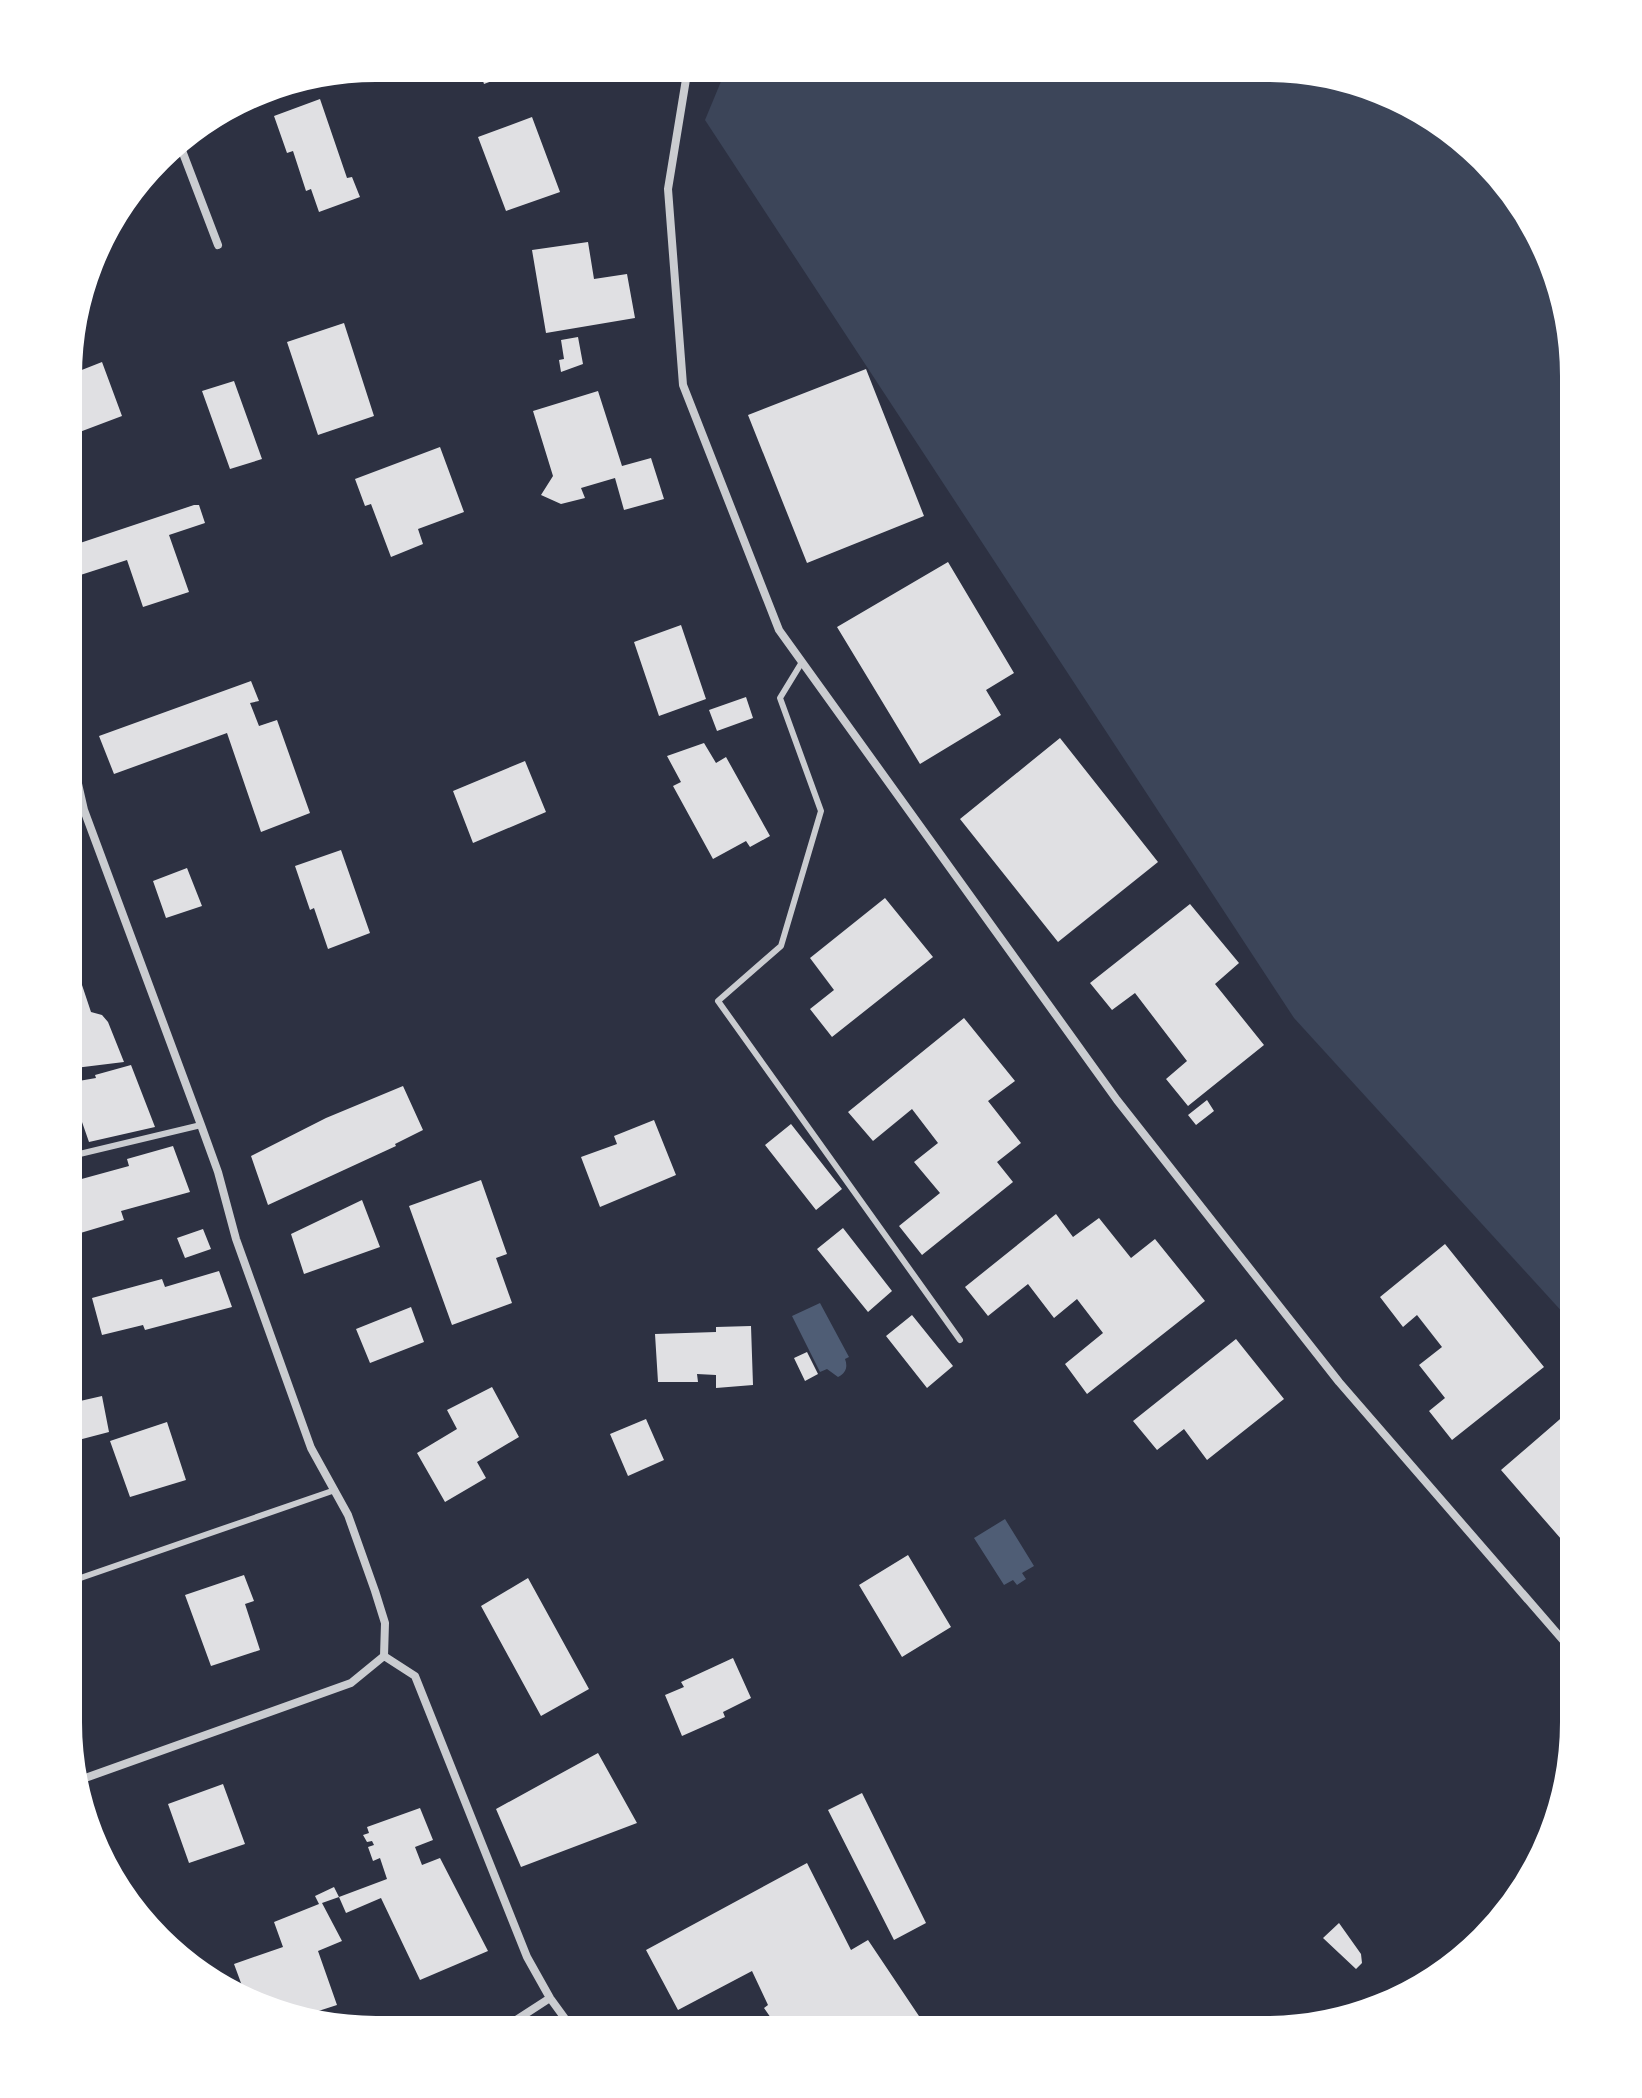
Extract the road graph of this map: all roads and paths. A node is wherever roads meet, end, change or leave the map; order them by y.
1 (686, 80) edge
2 (183, 152) edge
3 (218, 245) dead end
4 (802, 662) junction
5 (80, 792) edge
6 (84, 810) junction
7 (80, 814) edge
8 (201, 1125) junction
9 (80, 1154) edge
10 (960, 1340) dead end
11 (335, 1490) junction
12 (80, 1578) edge
13 (1562, 1639) edge
14 (384, 1656) junction
15 (86, 1778) edge
16 (550, 1998) junction
17 (519, 2018) edge
18 (565, 2018) edge

1 - 4 street
2 - 3 street
4 - 10 lane
4 - 13 street
5 - 6 street
6 - 7 lane
6 - 8 street
8 - 9 lane
8 - 11 street
11 - 12 lane
11 - 14 street
14 - 15 street
14 - 16 street
16 - 17 street
16 - 18 street

